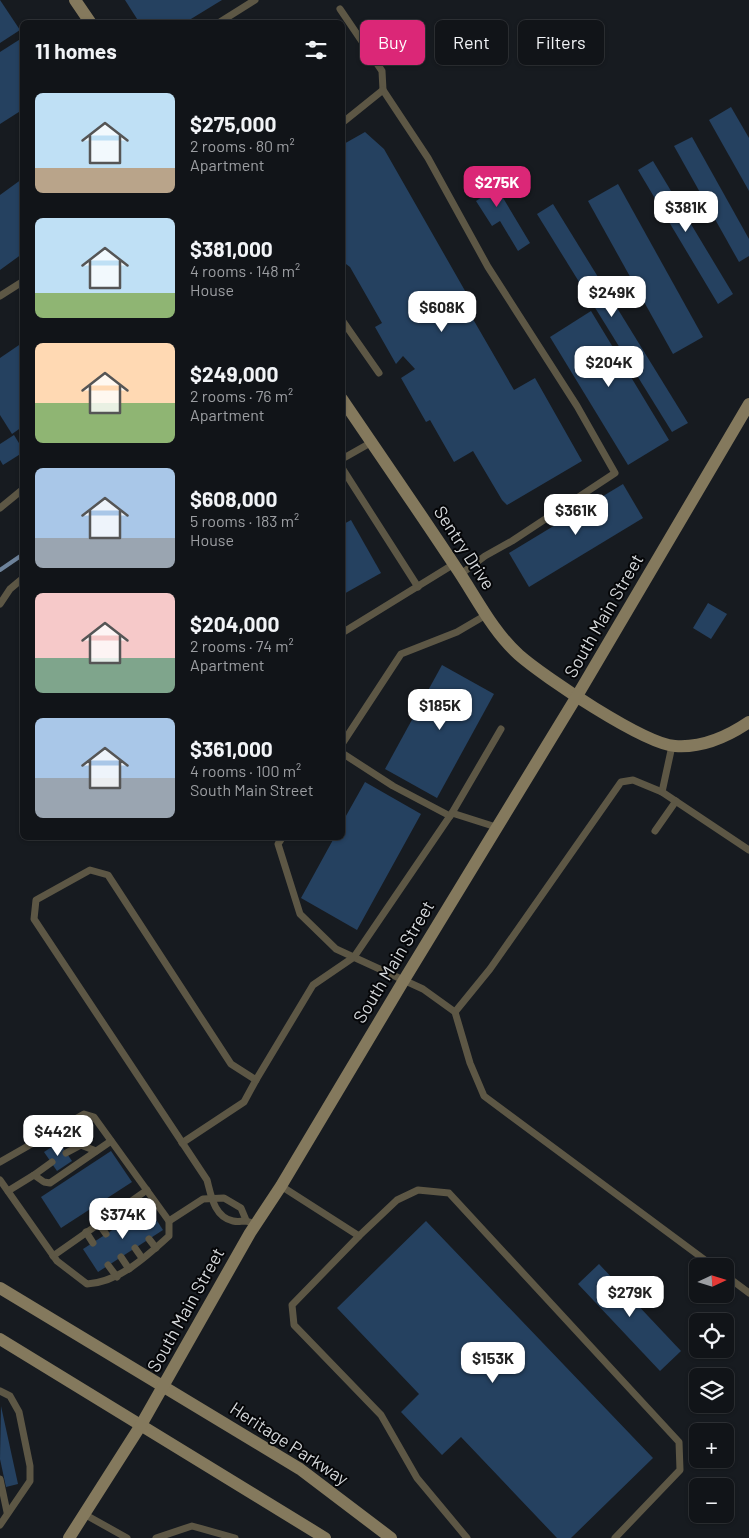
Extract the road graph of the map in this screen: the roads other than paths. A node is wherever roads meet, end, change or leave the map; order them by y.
1 (75, 0) edge
2 (255, 0) edge
3 (340, 9) dead end
4 (89, 20) edge
5 (223, 20) edge
6 (383, 90) junction
7 (345, 121) edge
8 (20, 283) edge
9 (0, 296) edge
10 (345, 324) edge
11 (379, 373) dead end
12 (345, 403) edge
13 (749, 404) edge
14 (372, 442) junction
15 (345, 457) edge
16 (345, 473) edge
17 (20, 492) edge
18 (0, 508) edge
19 (457, 569) junction
20 (20, 580) edge
21 (418, 587) junction
22 (0, 604) edge
23 (486, 615) junction
24 (345, 631) edge
25 (577, 696) junction
26 (749, 722) edge
27 (501, 729) dead end
28 (345, 739) edge
29 (672, 746) junction
30 (345, 755) edge
31 (662, 792) junction
32 (676, 802) junction
33 (451, 815) junction
34 (496, 827) junction
35 (655, 831) dead end
36 (281, 840) edge
37 (749, 850) edge
38 (354, 957) junction
39 (404, 980) junction
40 (455, 1012) junction
41 (256, 1080) junction
42 (111, 1141) junction
43 (182, 1142) junction
44 (96, 1151) junction
45 (66, 1153) dead end
46 (0, 1162) edge
47 (52, 1162) dead end
48 (34, 1175) junction
49 (0, 1180) edge
50 (281, 1186) junction
51 (147, 1190) junction
52 (8, 1191) junction
53 (212, 1199) junction
54 (127, 1205) junction
55 (114, 1213) junction
56 (134, 1216) dead end
57 (169, 1222) junction
58 (251, 1222) junction
59 (99, 1224) junction
60 (121, 1225) dead end
61 (86, 1232) junction
62 (106, 1234) dead end
63 (359, 1236) junction
64 (149, 1239) dead end
65 (93, 1243) dead end
66 (135, 1248) dead end
67 (156, 1248) junction
68 (53, 1256) junction
69 (121, 1257) dead end
70 (142, 1258) junction
71 (702, 1258) edge
72 (108, 1265) dead end
73 (129, 1269) junction
74 (117, 1276) junction
75 (734, 1282) edge
76 (0, 1288) edge
77 (749, 1293) edge
78 (0, 1339) edge
79 (163, 1387) junction
80 (0, 1391) edge
81 (141, 1426) junction
82 (0, 1479) edge
83 (7, 1512) junction
84 (84, 1514) junction
85 (0, 1525) edge
86 (69, 1538) edge
87 (127, 1538) edge
88 (156, 1538) edge
89 (236, 1538) edge
90 (325, 1538) edge
91 (391, 1538) edge
92 (467, 1538) edge
93 (615, 1538) edge

1 - 4 main road
2 - 5 lane
3 - 6 lane
6 - 7 lane
6 - 19 lane
8 - 9 lane
10 - 11 lane
12 - 14 main road, Sentry Drive
13 - 25 main road, South Main Street
14 - 15 lane
14 - 19 main road, Sentry Drive
16 - 21 lane
17 - 18 lane
19 - 21 lane
19 - 23 main road, Sentry Drive
20 - 22 lane
21 - 24 lane
23 - 25 main road, Sentry Drive
23 - 28 lane
25 - 29 main road, Sentry Drive
25 - 34 main road, South Main Street
26 - 29 main road
27 - 33 lane
29 - 31 lane
30 - 33 lane
31 - 32 lane
31 - 40 lane
32 - 35 lane
32 - 37 lane
33 - 34 lane
33 - 38 lane
34 - 39 main road, South Main Street
36 - 38 lane
38 - 39 lane
38 - 41 lane
39 - 40 lane
39 - 50 main road, South Main Street
40 - 71 lane
41 - 43 lane
41 - 43 lane
42 - 44 lane
42 - 46 lane
42 - 51 lane
43 - 53 lane
44 - 45 lane
44 - 48 lane
47 - 48 lane
48 - 52 lane
49 - 52 lane
50 - 58 main road, South Main Street
50 - 63 lane
51 - 54 lane
51 - 57 lane
52 - 68 lane
53 - 57 lane
53 - 58 lane
53 - 58 lane
54 - 55 lane
54 - 56 lane
55 - 59 lane
55 - 60 lane
57 - 67 lane
58 - 79 main road, South Main Street
59 - 61 lane
59 - 62 lane
61 - 65 lane
61 - 68 lane
63 - 92 lane
63 - 93 lane
64 - 67 lane
66 - 70 lane
67 - 70 lane
68 - 74 lane
69 - 73 lane
70 - 73 lane
72 - 74 lane
73 - 74 lane
75 - 77 lane
76 - 79 main road, Heritage Parkway
78 - 81 main road
79 - 81 main road, South Main Street
79 - 91 main road, Heritage Parkway
80 - 83 lane
81 - 84 main road, South Main Street
81 - 90 main road
82 - 83 lane
83 - 85 lane
84 - 86 main road, South Main Street
84 - 87 lane
88 - 89 lane

